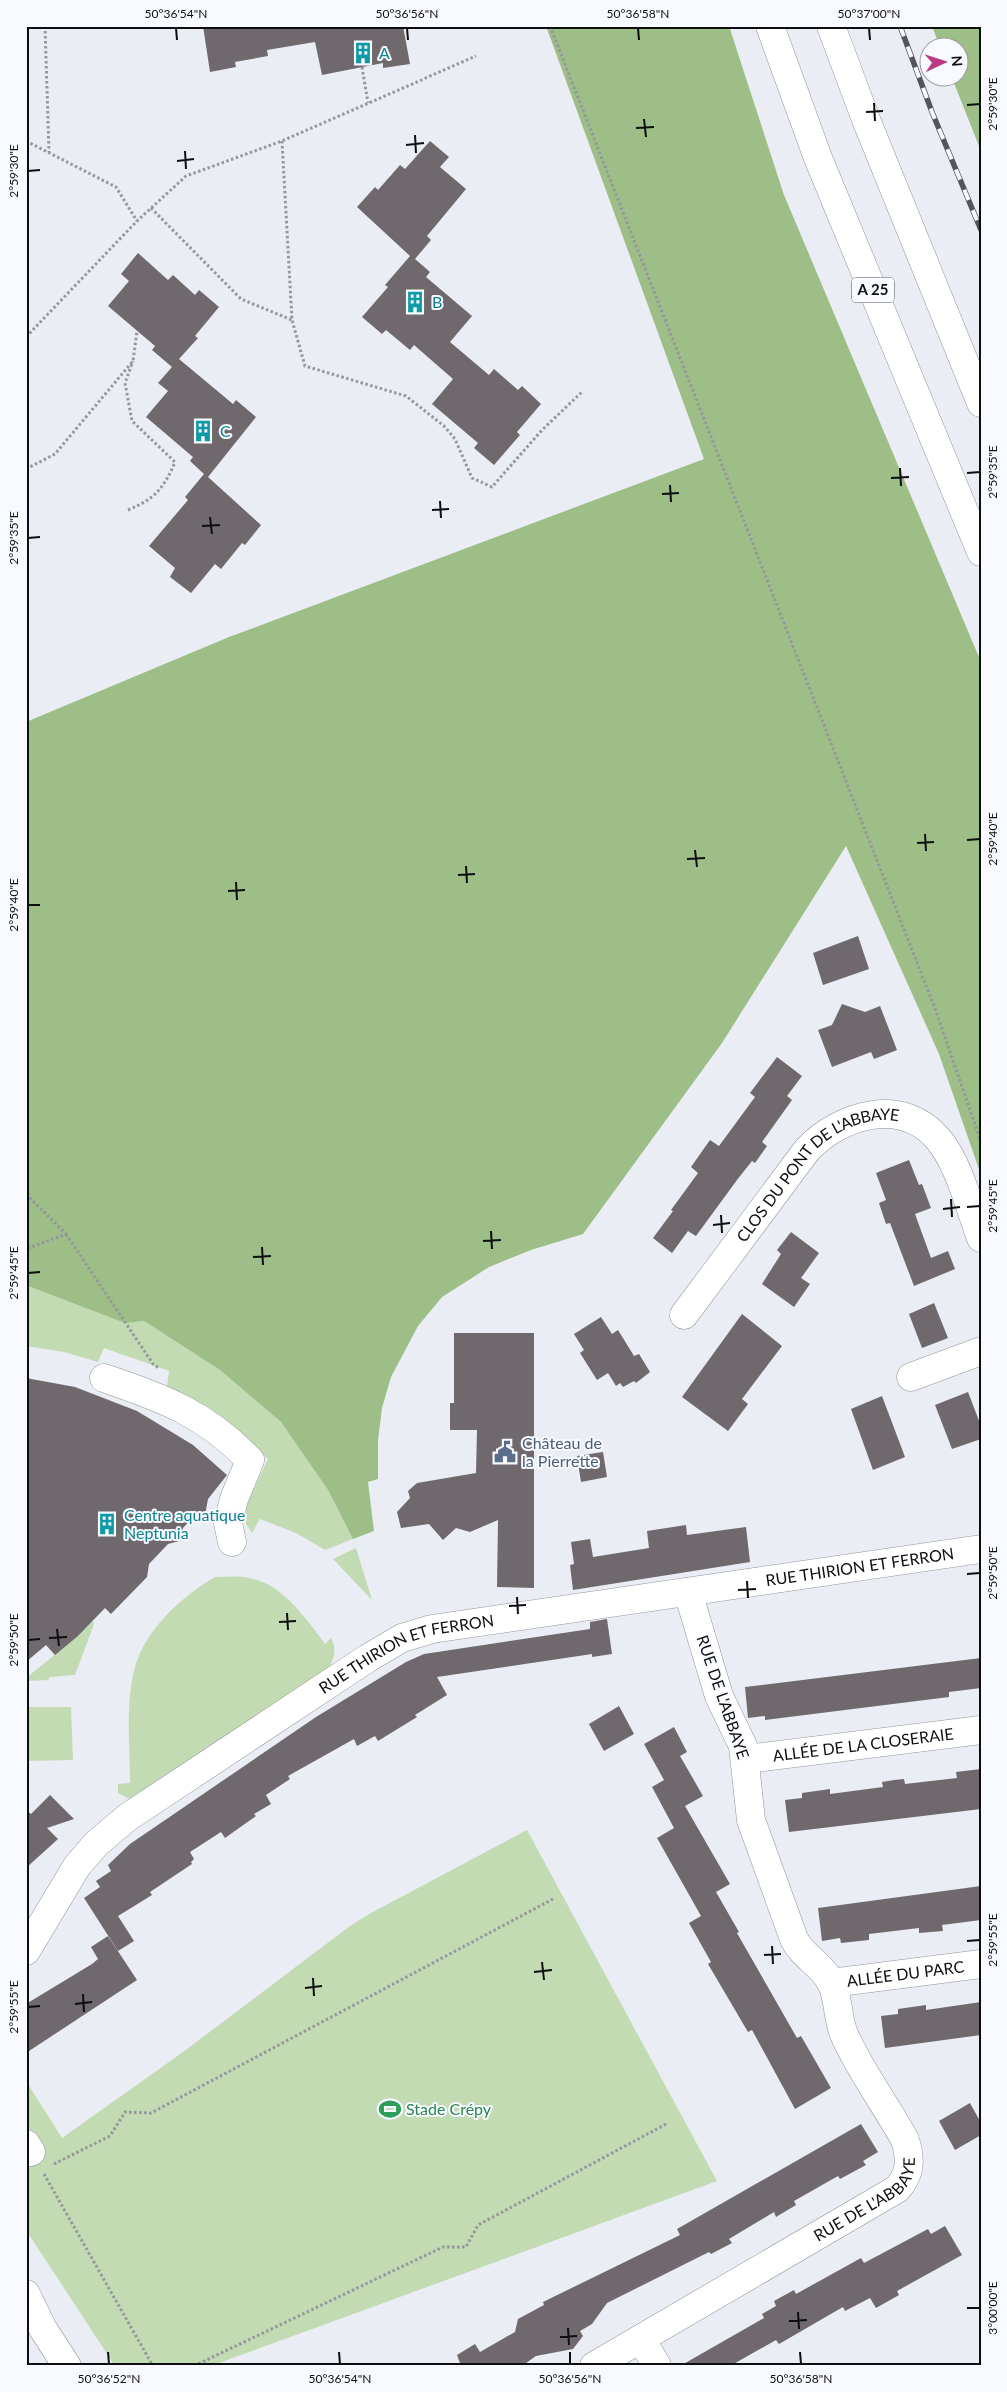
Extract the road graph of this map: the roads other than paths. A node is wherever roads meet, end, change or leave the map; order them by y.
1 (770, 26) edge
2 (831, 26) edge
3 (981, 403) edge
4 (981, 552) edge
5 (981, 1238) edge
6 (684, 1315) dead end
7 (981, 1351) edge
8 (911, 1377) dead end
9 (104, 1378) dead end
10 (232, 1542) dead end
11 (981, 1549) edge
12 (688, 1592) junction
13 (981, 1730) edge
14 (746, 1759) junction
15 (26, 1951) edge
16 (981, 1964) edge
17 (831, 1983) junction
18 (26, 2294) edge
19 (641, 2339) junction
20 (67, 2366) edge
21 (594, 2366) edge
22 (657, 2366) edge

1 - 4 main road, A 25
2 - 3 main road
5 - 6 main road, CLOS DU PONT DE L'ABBAYE
7 - 8 main road
9 - 10 main road
11 - 12 main road, RUE THIRION ET FERRON
12 - 14 main road, RUE DE L'ABBAYE
12 - 15 main road, RUE THIRION ET FERRON
13 - 14 main road, ALLÉE DE LA CLOSERAIE
14 - 17 main road, RUE DE L'ABBAYE
16 - 17 main road, ALLÉE DU PARC
17 - 19 main road, RUE DE L'ABBAYE
18 - 20 main road
19 - 21 main road, RUE DE L'ABBAYE
19 - 22 main road

